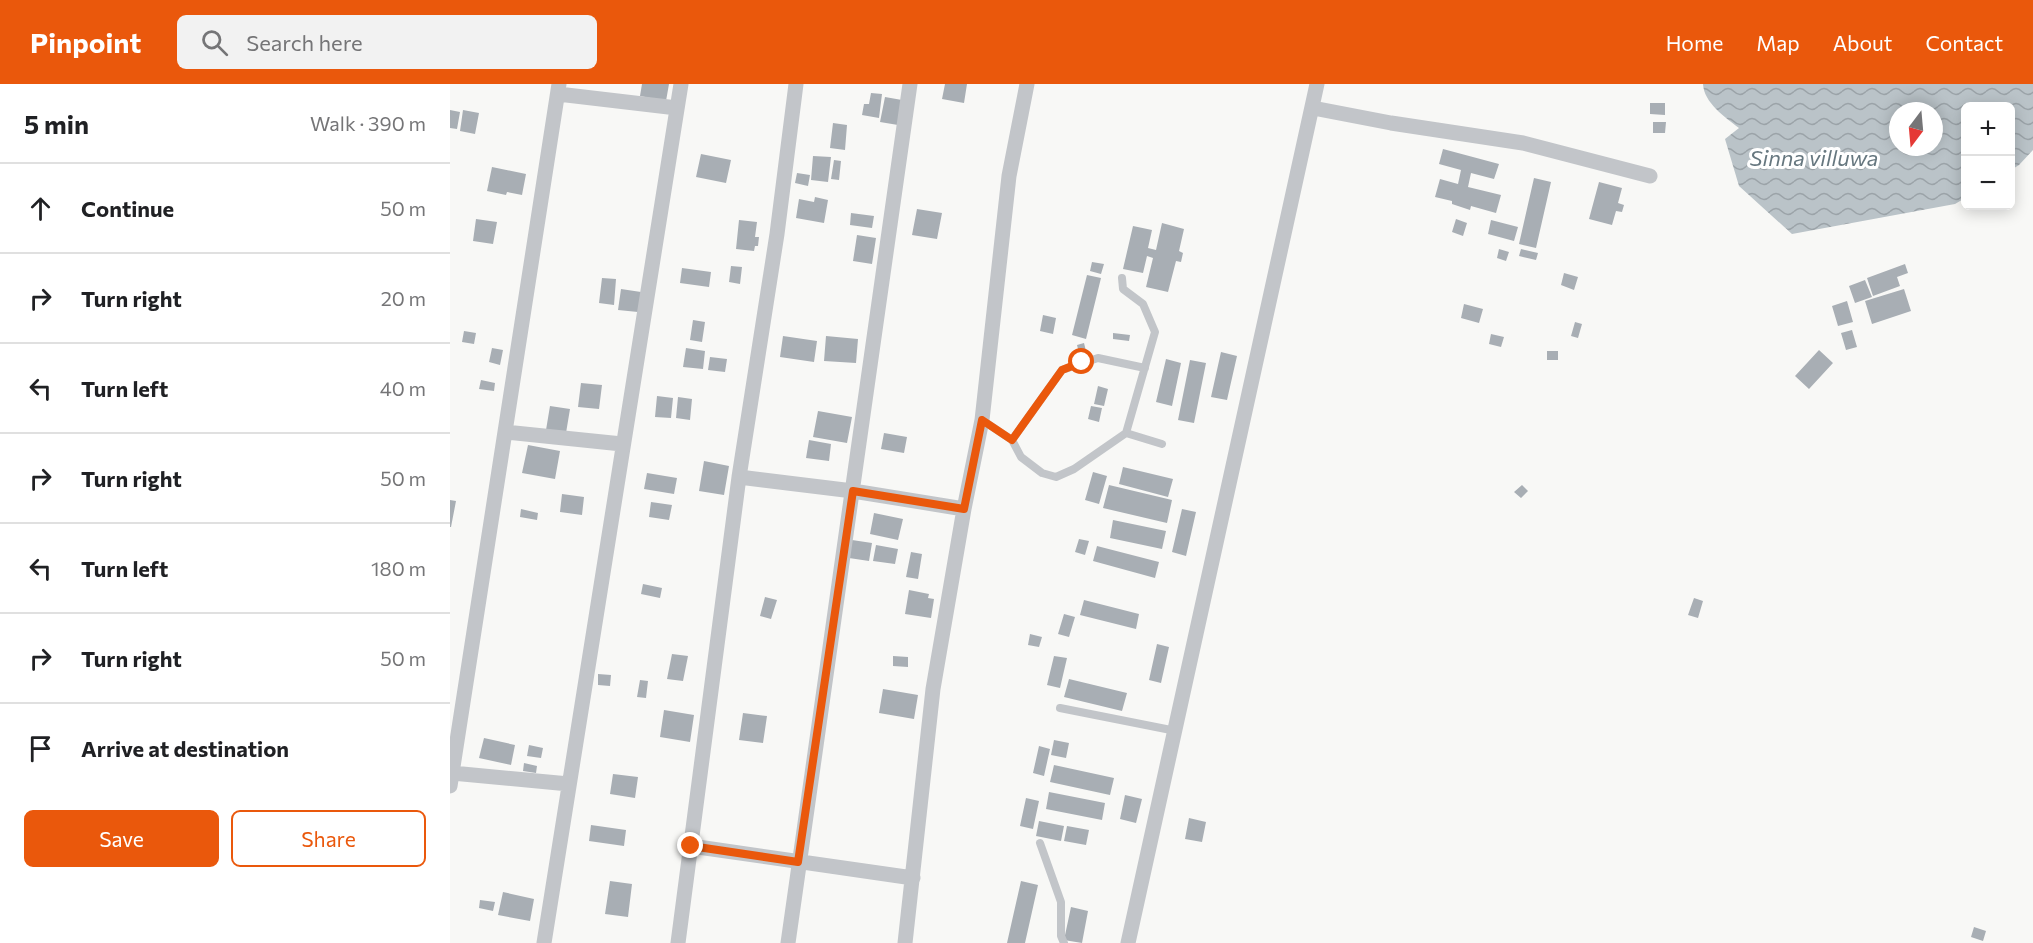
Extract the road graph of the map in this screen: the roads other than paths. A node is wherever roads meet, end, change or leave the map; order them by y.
1 (681, 84) edge
2 (796, 84) edge
3 (910, 84) edge
4 (1027, 84) edge
5 (1317, 84) edge
6 (558, 89) edge
7 (677, 108) junction
8 (1313, 108) junction
9 (1650, 176) dead end
10 (1122, 278) dead end
11 (1145, 368) junction
12 (982, 420) junction
13 (506, 432) junction
14 (1126, 433) junction
15 (1012, 440) junction
16 (622, 444) junction
17 (1161, 444) dead end
18 (739, 477) junction
19 (853, 491) junction
20 (964, 509) junction
21 (1060, 708) dead end
22 (1176, 731) junction
23 (451, 779) edge
24 (569, 784) junction
25 (1040, 843) dead end
26 (691, 846) junction
27 (798, 862) junction
28 (913, 878) junction
29 (544, 943) edge
30 (678, 943) edge
31 (788, 943) edge
32 (905, 943) edge
33 (1064, 943) edge
34 (1128, 943) edge

1 - 7 street
2 - 18 street
3 - 19 street
4 - 12 street
5 - 8 street
6 - 7 street
6 - 13 street
7 - 16 street
8 - 9 street
8 - 22 street
10 - 11 lane
11 - 14 lane
11 - 15 lane
12 - 15 lane
12 - 20 street
13 - 16 street
13 - 23 street
14 - 15 lane
14 - 17 lane
16 - 24 street
18 - 19 street
18 - 26 street
19 - 20 street
19 - 27 street
20 - 28 street
21 - 22 lane
22 - 34 street
23 - 24 street
24 - 29 street
25 - 33 lane
26 - 27 street
26 - 30 street
27 - 28 street
27 - 31 street
28 - 32 street

